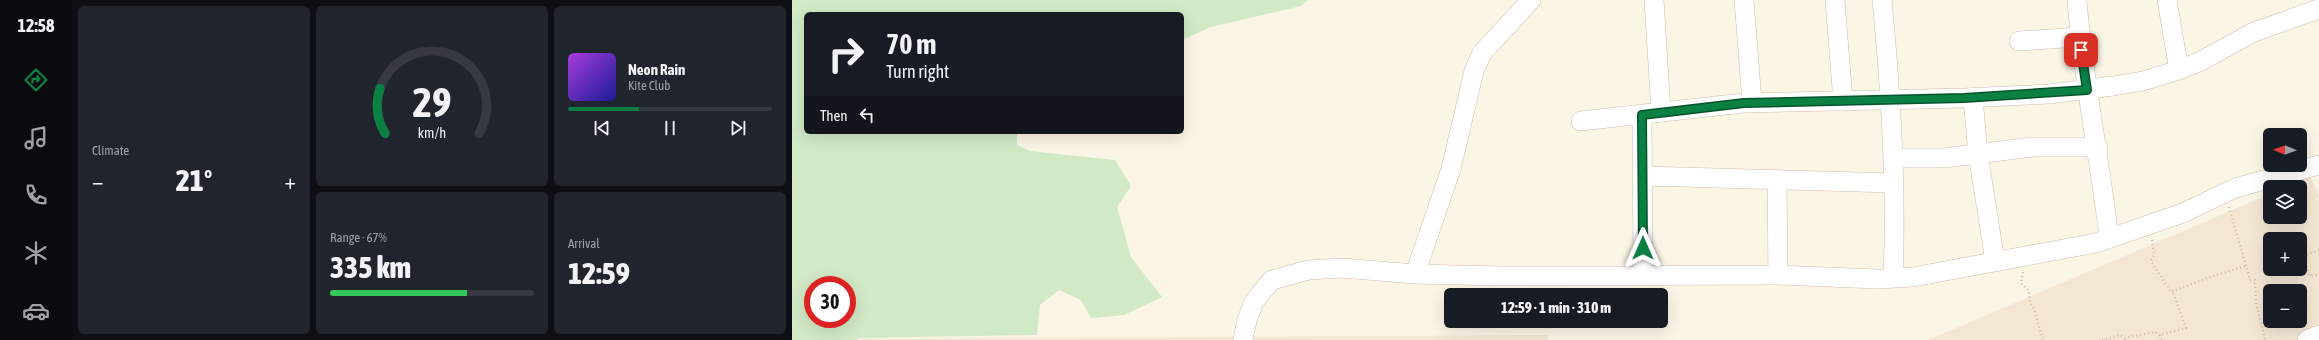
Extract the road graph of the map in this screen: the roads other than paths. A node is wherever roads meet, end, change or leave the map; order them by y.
1 (1531, 0) edge
2 (1654, 0) edge
3 (1744, 0) edge
4 (1835, 0) edge
5 (1882, 0) edge
6 (2077, 0) edge
7 (2167, 0) edge
8 (2319, 9) edge
9 (2080, 37) junction
10 (2019, 41) dead end
11 (2179, 70) junction
12 (2087, 90) junction
13 (1973, 98) junction
14 (1843, 101) junction
15 (1891, 101) junction
16 (1752, 102) junction
17 (1661, 112) junction
18 (1642, 115) junction
19 (1581, 121) dead end
20 (2098, 148) junction
21 (1978, 154) junction
22 (1894, 158) junction
23 (2319, 165) edge
24 (1643, 176) junction
25 (1777, 180) junction
26 (1894, 183) junction
27 (2109, 238) junction
28 (1995, 261) junction
29 (1415, 274) junction
30 (1778, 275) junction
31 (1643, 276) junction
32 (1893, 278) junction
33 (2319, 335) edge
34 (1243, 340) edge
35 (2307, 340) edge

1 - 29 street
2 - 17 street
3 - 16 street
4 - 14 street
5 - 15 street
6 - 9 street
7 - 11 street
8 - 11 street
9 - 10 street
9 - 12 street
11 - 12 street
12 - 13 street
12 - 20 street
13 - 15 street
13 - 21 street
14 - 15 street
14 - 16 street
15 - 22 street
16 - 17 street
17 - 18 street
18 - 19 street
18 - 24 street
20 - 21 street
20 - 27 street
21 - 22 street
21 - 28 street
22 - 26 street
23 - 27 street
24 - 25 street
24 - 31 street
25 - 26 street
25 - 30 street
26 - 32 street
27 - 28 street
28 - 32 street
29 - 31 street
29 - 34 street
30 - 31 street
30 - 32 street
33 - 35 street

